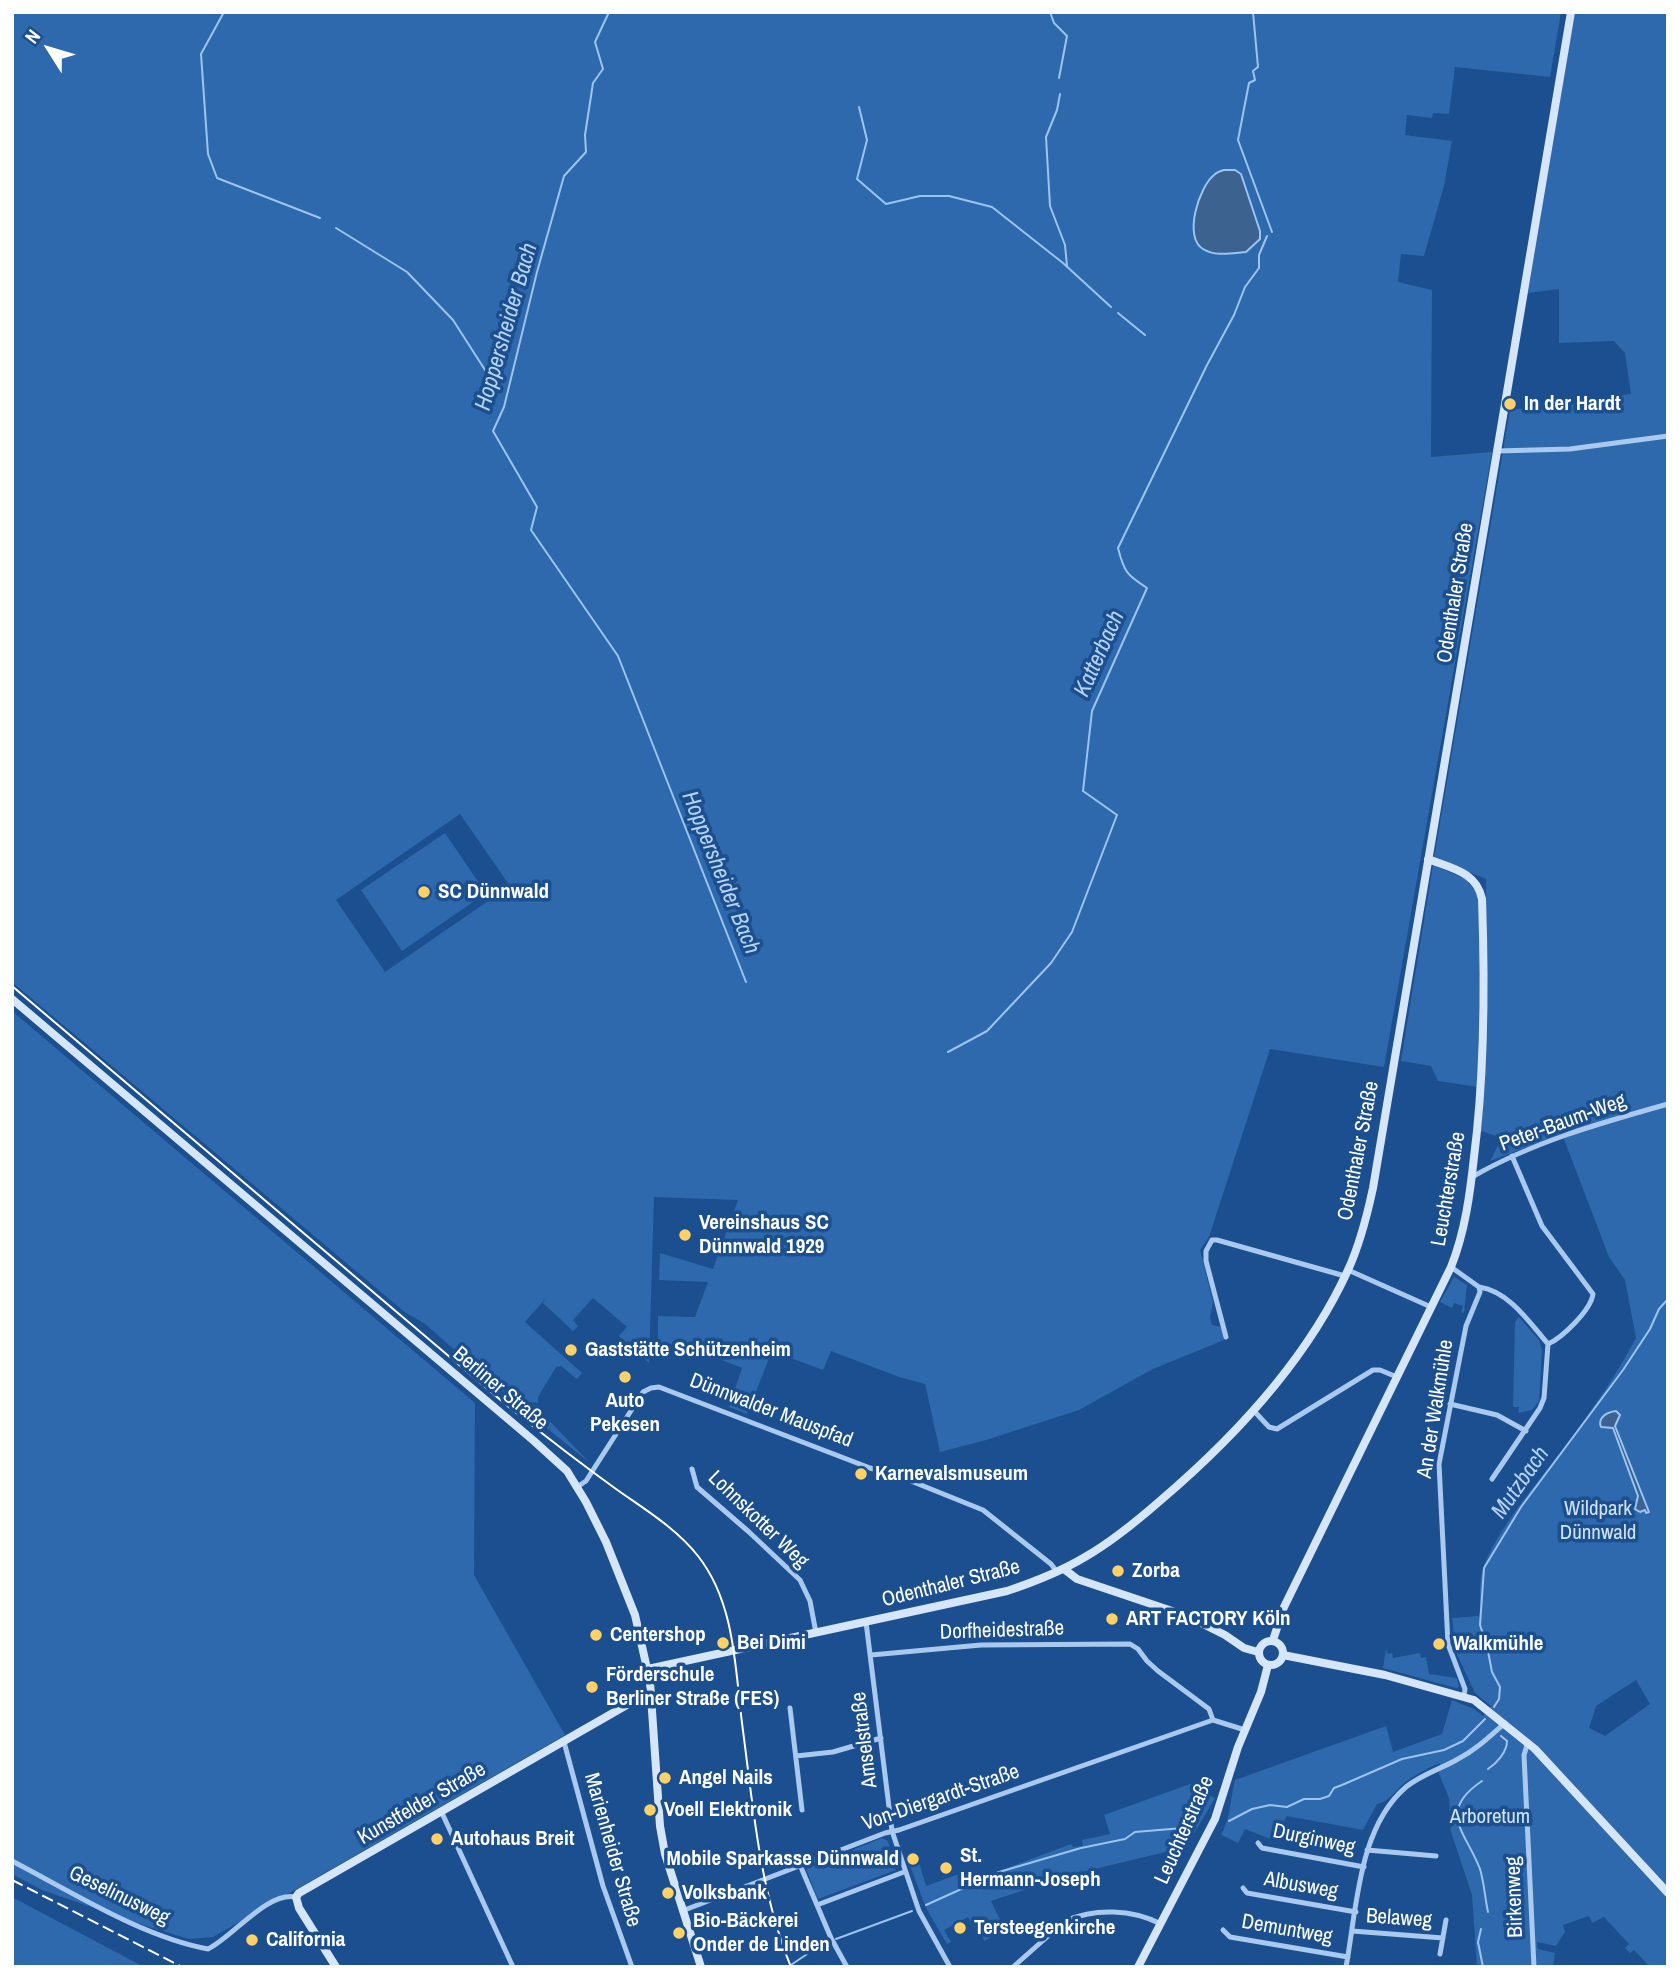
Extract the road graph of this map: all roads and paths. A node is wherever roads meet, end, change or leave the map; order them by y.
1 (1571, 12) edge
2 (1668, 436) edge
3 (1497, 451) junction
4 (1428, 859) junction
5 (12, 999) edge
6 (1668, 1104) edge
7 (1512, 1156) junction
8 (1472, 1177) junction
9 (1451, 1267) junction
10 (1347, 1273) junction
11 (1479, 1287) junction
12 (1432, 1307) junction
13 (1226, 1337) dead end
14 (1548, 1344) junction
15 (1397, 1377) junction
16 (1450, 1404) junction
17 (1254, 1411) junction
18 (1525, 1431) junction
19 (692, 1469) dead end
20 (1492, 1479) dead end
21 (577, 1487) junction
22 (1060, 1571) junction
23 (866, 1622) junction
24 (816, 1633) junction
25 (1273, 1640) junction
26 (1258, 1652) junction
27 (871, 1655) junction
28 (1283, 1655) junction
29 (1268, 1665) junction
30 (648, 1670) junction
31 (651, 1695) junction
32 (1464, 1696) junction
33 (790, 1708) dead end
34 (1213, 1720) junction
35 (1505, 1723) junction
36 (1245, 1730) junction
37 (881, 1738) junction
38 (564, 1742) junction
39 (1528, 1742) junction
40 (796, 1756) junction
41 (802, 1810) dead end
42 (442, 1813) junction
43 (892, 1832) junction
44 (1258, 1843) dead end
45 (1367, 1850) junction
46 (1436, 1856) dead end
47 (12, 1861) edge
48 (800, 1866) junction
49 (1364, 1867) junction
50 (904, 1872) junction
51 (1243, 1888) dead end
52 (1668, 1893) edge
53 (296, 1897) junction
54 (817, 1905) junction
55 (682, 1911) junction
56 (1356, 1912) junction
57 (1446, 1920) dead end
58 (1161, 1924) junction
59 (1223, 1930) dead end
60 (1352, 1931) junction
61 (1443, 1938) junction
62 (214, 1946) joint
63 (1440, 1954) dead end
64 (1348, 1957) junction
65 (336, 1967) edge
66 (513, 1967) edge
67 (632, 1967) edge
68 (701, 1967) edge
69 (847, 1967) edge
70 (950, 1967) edge
71 (1013, 1967) edge
72 (1138, 1967) edge
73 (1346, 1967) edge
74 (1534, 1967) edge

1 - 3 main road, Odenthaler Straße
2 - 3 street
3 - 4 main road, Odenthaler Straße
4 - 8 main road, Leuchterstraße
4 - 10 main road, Odenthaler Straße
5 - 21 main road, Berliner Straße
6 - 7 street, Peter-Baum-Weg
7 - 8 street, Peter-Baum-Weg
7 - 14 street
8 - 9 main road, Leuchterstraße
9 - 11 street
9 - 12 main road, Leuchterstraße
10 - 12 street
10 - 13 street
10 - 17 main road, Odenthaler Straße
11 - 14 street
11 - 16 street, An der Walkmühle
12 - 15 main road, Leuchterstraße
14 - 18 street
15 - 17 street
15 - 25 main road, Leuchterstraße
16 - 18 street
16 - 32 street, An der Walkmühle
17 - 22 main road, Odenthaler Straße
18 - 20 street
19 - 24 street, Lohnskotter Weg
21 - 22 street, Dünnwalder Mauspfad
21 - 30 main road, Berliner Straße
22 - 23 main road, Odenthaler Straße
22 - 26 main road, Dünnwalder Mauspfad
23 - 24 main road, Odenthaler Straße
23 - 27 street, Amselstraße
24 - 30 main road, Odenthaler Straße
25 - 26 main road
25 - 28 main road
26 - 29 main road
27 - 34 street, Dorfheidestraße
27 - 37 street, Amselstraße
28 - 29 main road
28 - 32 main road
29 - 36 main road, Leuchterstraße
30 - 31 main road, Berliner Straße
31 - 38 main road, Kunstfelder Straße
31 - 55 main road, Berliner Straße
32 - 35 main road
33 - 40 street
34 - 36 street
34 - 43 street, Von-Diergardt-Straße
35 - 39 main road
35 - 45 street
36 - 58 main road, Leuchterstraße
37 - 40 street
37 - 43 street, Amselstraße
38 - 42 main road, Kunstfelder Straße
38 - 67 street, Marienheider Straße
39 - 52 main road
39 - 74 street, Birkenweg
40 - 41 street
42 - 53 main road, Kunstfelder Straße
42 - 66 street
43 - 48 street, Von-Diergardt-Straße
43 - 50 street, Amselstraße
44 - 49 street, Durginweg
45 - 46 street
45 - 49 street
47 - 62 street, Geselinusweg
48 - 54 street
48 - 55 street, Von-Diergardt-Straße
49 - 56 street
50 - 54 street
50 - 70 street, Amselstraße
51 - 56 street, Albusweg
53 - 62 street, Kunstfelder Straße
53 - 65 main road
54 - 69 street
55 - 68 main road, Berliner Straße
56 - 60 street
57 - 61 street, Belaweg
58 - 71 street
58 - 72 main road, Leuchterstraße
59 - 64 street, Demuntweg
60 - 61 street, Belaweg
60 - 64 street
61 - 63 street, Belaweg
64 - 73 street

